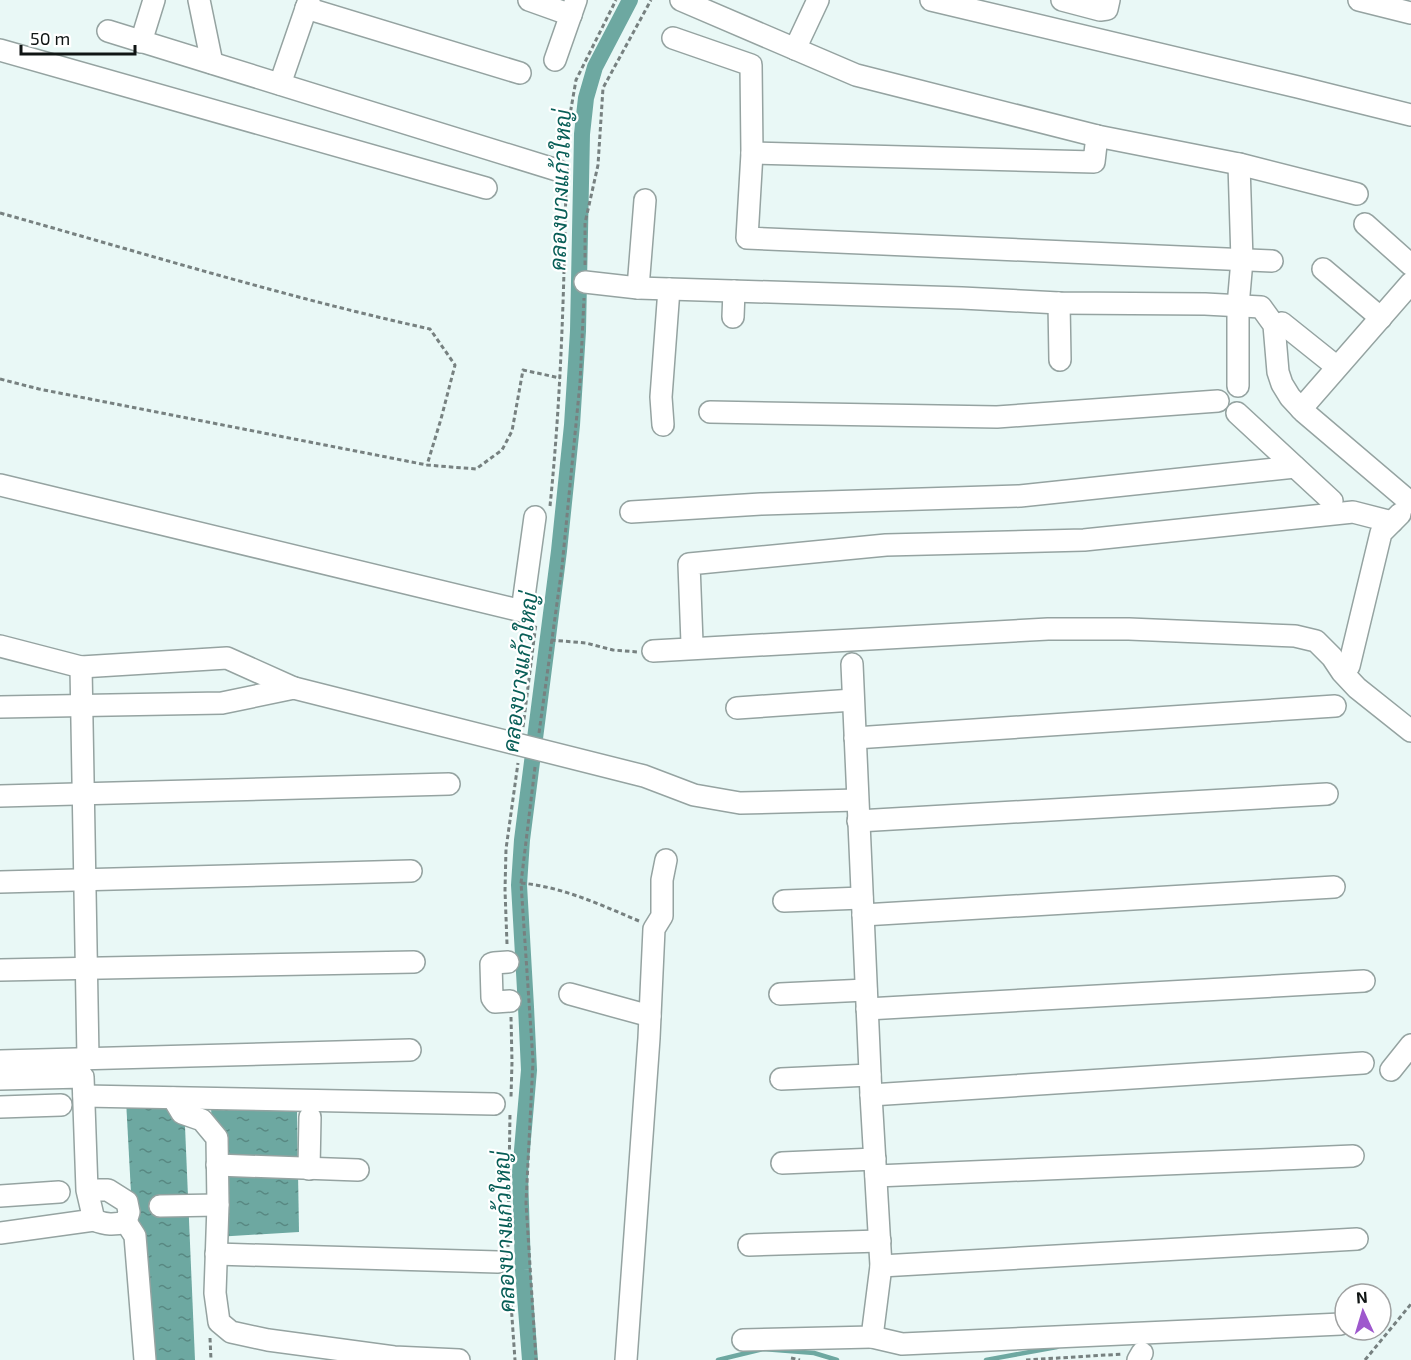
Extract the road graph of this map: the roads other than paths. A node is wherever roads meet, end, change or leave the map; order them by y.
1 (154, 0) edge
2 (199, 0) edge
3 (529, 0) edge
4 (681, 0) edge
5 (818, 0) edge
6 (930, 0) edge
7 (1062, 0) edge
8 (1109, 0) edge
9 (1359, 0) edge
10 (308, 4) edge
11 (573, 8) edge
12 (1411, 13) edge
13 (108, 31) dead end
14 (673, 38) dead end
15 (141, 42) junction
16 (795, 49) junction
17 (0, 50) edge
18 (555, 60) dead end
19 (212, 63) junction
20 (520, 73) dead end
21 (280, 84) junction
22 (1411, 115) edge
23 (1097, 136) junction
24 (752, 153) junction
25 (1239, 164) junction
26 (563, 171) road end
27 (486, 188) dead end
28 (1357, 194) dead end
29 (645, 200) dead end
30 (1365, 224) dead end
31 (1242, 260) junction
32 (1272, 261) dead end
33 (1411, 265) edge
34 (1323, 269) dead end
35 (585, 282) road end
36 (1411, 283) edge
37 (638, 288) junction
38 (669, 289) junction
39 (734, 291) junction
40 (1059, 303) junction
41 (1238, 306) junction
42 (733, 317) dead end
43 (1381, 318) junction
44 (1282, 323) dead end
45 (1060, 360) dead end
46 (1337, 367) junction
47 (1238, 386) junction
48 (1218, 401) junction
49 (1301, 409) junction
50 (710, 412) dead end
51 (1237, 413) junction
52 (663, 426) dead end
53 (1295, 467) junction
54 (0, 485) edge
55 (1332, 501) dead end
56 (1411, 503) edge
57 (630, 512) dead end
58 (542, 514) road end
59 (1392, 522) junction
60 (692, 643) dead end
61 (0, 645) edge
62 (653, 651) road end
63 (852, 664) dead end
64 (1349, 666) dead end
65 (81, 667) junction
66 (294, 688) junction
67 (853, 700) junction
68 (82, 705) junction
69 (1335, 706) dead end
70 (0, 707) edge
71 (738, 708) dead end
72 (1411, 731) edge
73 (855, 738) junction
74 (449, 784) dead end
75 (1327, 794) dead end
76 (83, 795) junction
77 (0, 796) edge
78 (857, 800) junction
79 (858, 821) junction
80 (666, 861) dead end
81 (411, 871) dead end
82 (85, 880) junction
83 (0, 882) edge
84 (1334, 888) dead end
85 (784, 901) dead end
86 (862, 906) junction
87 (414, 962) dead end
88 (508, 962) road end
89 (86, 968) junction
90 (0, 970) edge
91 (1364, 981) dead end
92 (570, 994) dead end
93 (780, 994) dead end
94 (867, 999) junction
95 (510, 1001) road end
96 (650, 1016) junction
97 (1411, 1045) edge
98 (410, 1050) dead end
99 (88, 1058) junction
100 (0, 1060) edge
101 (1363, 1063) dead end
102 (1391, 1070) dead end
103 (781, 1078) dead end
104 (0, 1079) edge
105 (871, 1085) junction
106 (84, 1096) junction
107 (173, 1098) junction
108 (505, 1104) road end
109 (61, 1105) dead end
110 (0, 1107) edge
111 (310, 1117) dead end
112 (1353, 1156) dead end
113 (782, 1163) dead end
114 (217, 1165) junction
115 (875, 1167) junction
116 (309, 1168) junction
117 (358, 1170) dead end
118 (87, 1190) junction
119 (59, 1192) dead end
120 (0, 1196) edge
121 (218, 1205) junction
122 (160, 1206) dead end
123 (94, 1220) junction
124 (126, 1222) junction
125 (0, 1233) edge
126 (1357, 1239) dead end
127 (880, 1241) junction
128 (749, 1245) dead end
129 (216, 1254) junction
130 (505, 1262) road end
131 (881, 1266) junction
132 (1333, 1324) edge
133 (872, 1337) junction
134 (743, 1340) dead end
135 (145, 1360) edge
136 (459, 1360) edge
137 (626, 1360) edge

1 - 15 street
2 - 19 street
3 - 11 street
4 - 16 street
5 - 16 street
6 - 22 street
7 - 8 street
9 - 12 street
10 - 20 street
10 - 21 street
11 - 18 street
13 - 15 street
14 - 24 street
15 - 19 street
16 - 23 street
17 - 27 street
19 - 21 street
21 - 26 street
23 - 24 street
23 - 25 street
24 - 31 street
25 - 28 street
25 - 31 street
29 - 37 street
30 - 33 street
31 - 32 street
31 - 41 street
34 - 43 street
35 - 37 street
36 - 43 street
37 - 38 street
38 - 39 street
38 - 52 street
39 - 40 street
39 - 42 street
40 - 41 street
40 - 45 street
41 - 47 street
41 - 49 street
43 - 46 street
44 - 46 street
46 - 49 street
47 - 48 street
47 - 51 street
48 - 50 street
48 - 51 street
49 - 56 street
51 - 53 street
53 - 55 street
53 - 57 street
54 - 58 street
56 - 59 street
59 - 60 street
59 - 64 street
61 - 65 street
62 - 72 street
63 - 67 street
65 - 66 street
65 - 68 street
66 - 68 street
66 - 78 street
67 - 71 street
67 - 73 street
68 - 70 street
68 - 76 street
69 - 73 street
73 - 78 street
74 - 76 street
75 - 79 street
76 - 77 street
76 - 82 street
78 - 79 street
79 - 86 street
80 - 96 street
81 - 82 street
82 - 83 street
82 - 89 street
84 - 86 street
85 - 86 street
86 - 94 street
87 - 89 street
88 - 95 street
89 - 90 street
89 - 99 street
91 - 94 street
92 - 96 street
93 - 94 street
94 - 105 street
96 - 137 street
97 - 102 street
98 - 99 street
99 - 100 street
101 - 105 street
103 - 105 street
104 - 106 street
105 - 115 street
106 - 107 street
106 - 118 street
107 - 108 street
107 - 114 street
109 - 110 street
111 - 116 street
112 - 115 street
113 - 115 street
114 - 116 street
114 - 121 street
115 - 127 street
116 - 117 street
118 - 123 street
118 - 124 street
119 - 120 street
121 - 122 street
121 - 129 street
123 - 124 street
123 - 125 street
124 - 135 street
126 - 131 street
127 - 128 street
127 - 131 street
129 - 130 street
129 - 136 street
131 - 133 street
132 - 133 street
133 - 134 street

